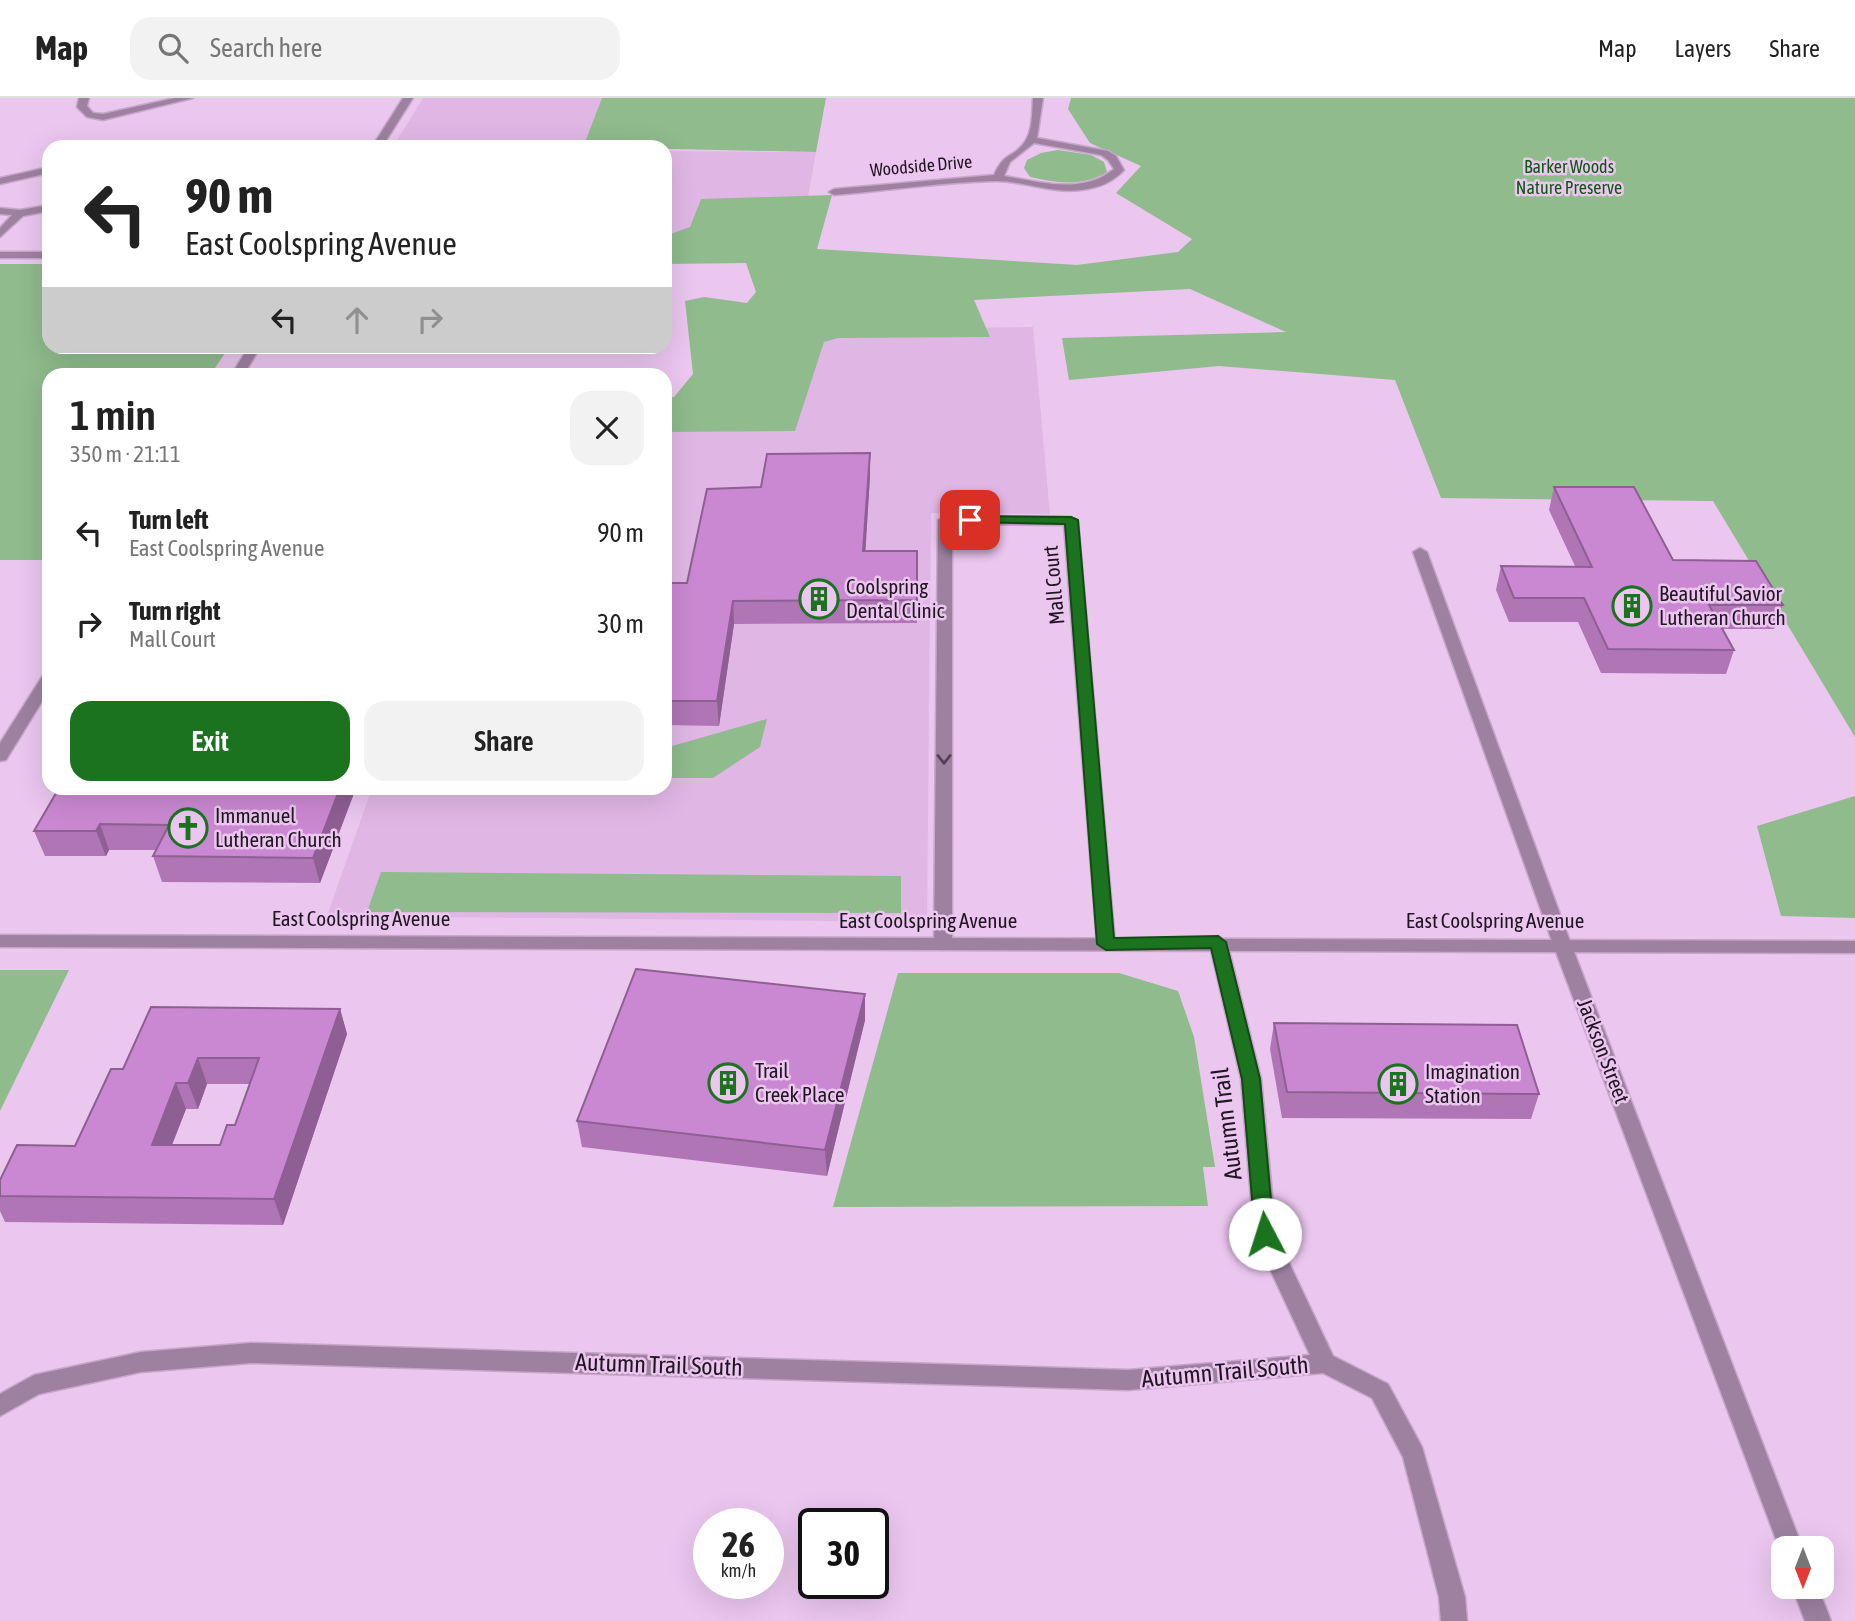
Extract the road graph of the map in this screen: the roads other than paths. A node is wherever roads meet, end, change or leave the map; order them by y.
1 (84, 98) edge
2 (188, 98) edge
3 (408, 98) edge
4 (1038, 98) edge
5 (381, 140) edge
6 (1034, 140) junction
7 (42, 172) edge
8 (998, 178) junction
9 (0, 181) edge
10 (834, 192) dead end
11 (42, 209) edge
12 (0, 211) edge
13 (20, 213) junction
14 (0, 234) edge
15 (0, 255) edge
16 (42, 256) edge
17 (1420, 552) dead end
18 (42, 689) edge
19 (0, 756) edge
20 (0, 941) edge
21 (1218, 942) junction
22 (943, 944) junction
23 (1106, 944) junction
24 (1562, 944) junction
25 (1855, 947) edge
26 (1325, 1363) junction
27 (0, 1406) edge
28 (1786, 1536) edge
29 (1810, 1600) edge
30 (1454, 1621) edge
31 (1818, 1621) edge

1 - 2 street
3 - 5 street
4 - 6 street
6 - 8 street, Woodside Drive
6 - 8 street
7 - 9 street
8 - 10 street, Woodside Drive
11 - 13 street
12 - 13 street
13 - 14 street
15 - 16 street
17 - 24 street, Jackson Street
18 - 19 street
20 - 22 street, East Coolspring Avenue
21 - 23 street, East Coolspring Avenue
21 - 24 street, East Coolspring Avenue
21 - 26 street, Autumn Trail
22 - 23 street, East Coolspring Avenue
23 -> 22 street, Mall Court
24 - 25 street, East Coolspring Avenue
24 - 28 street, Jackson Street
26 - 27 street, Autumn Trail South
26 - 30 street
29 - 31 street

